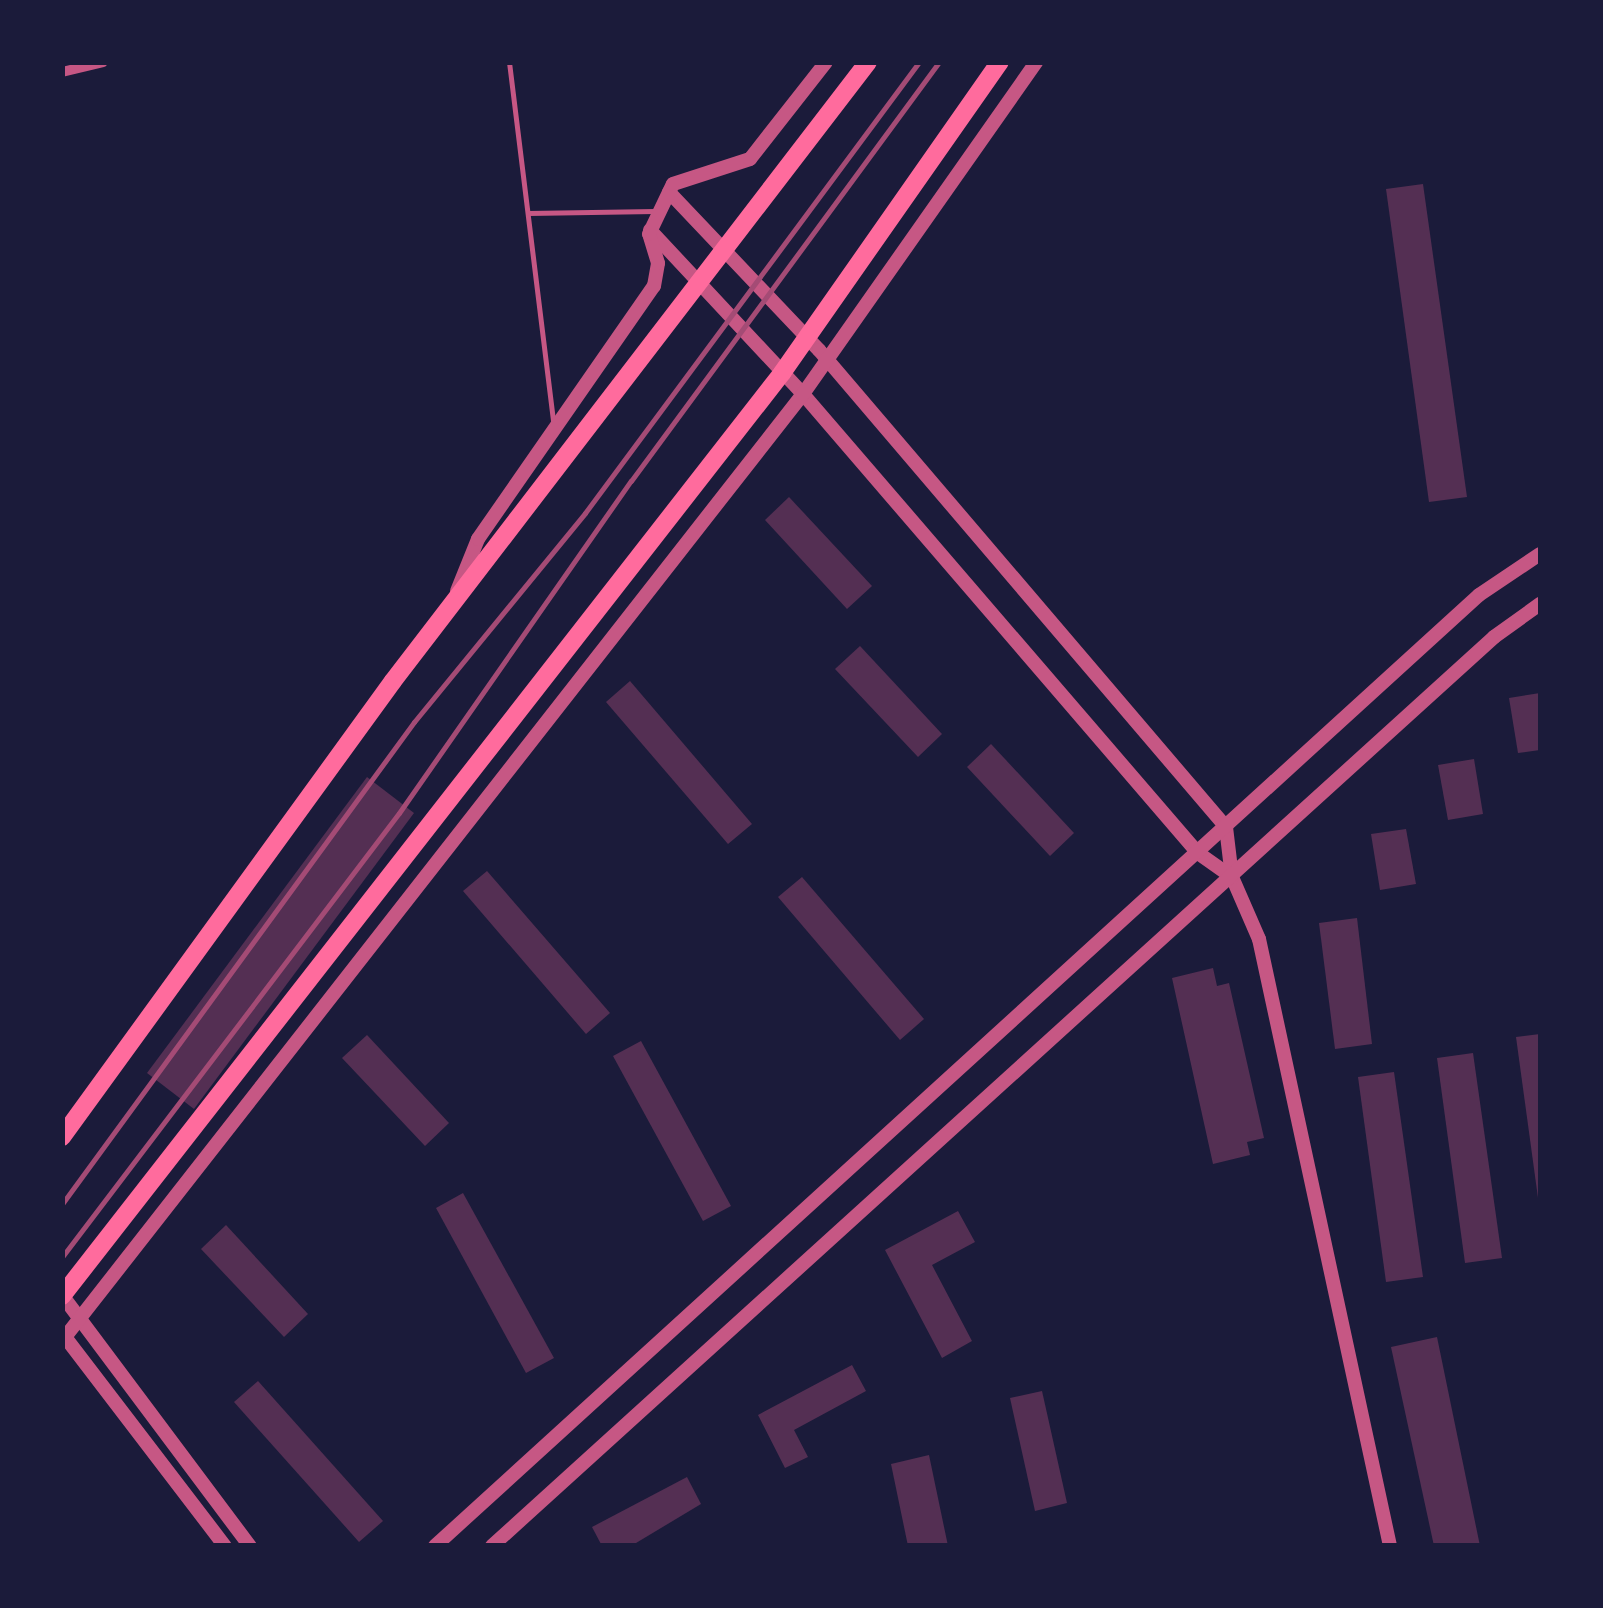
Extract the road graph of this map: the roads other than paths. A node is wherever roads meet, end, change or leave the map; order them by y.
1 (103, 62) edge
2 (510, 62) edge
3 (826, 62) edge
4 (868, 62) edge
5 (1000, 62) edge
6 (1036, 62) edge
7 (62, 72) edge
8 (669, 192) junction
9 (659, 212) junction
10 (528, 214) junction
11 (650, 230) junction
12 (726, 250) junction
13 (700, 286) junction
14 (807, 336) junction
15 (828, 360) junction
16 (782, 372) junction
17 (803, 394) junction
18 (554, 427) junction
19 (1540, 554) edge
20 (1540, 604) edge
21 (449, 610) junction
22 (1226, 827) junction
23 (1198, 853) junction
24 (1232, 877) junction
25 (62, 1136) edge
26 (63, 1296) edge
27 (79, 1320) junction
28 (63, 1337) edge
29 (226, 1546) edge
30 (250, 1546) edge
31 (436, 1546) edge
32 (492, 1546) edge
33 (1390, 1546) edge

1 - 7 street
2 - 10 lane
3 - 8 street
4 - 12 highway
5 - 14 highway
6 - 15 street
8 - 9 street
8 - 12 street
9 - 10 lane
9 - 11 street
10 - 18 lane
11 - 13 street
11 - 18 street
12 - 13 highway
12 - 14 street
13 - 16 street
13 - 21 highway
14 - 15 street
14 - 16 highway
15 - 17 street
15 - 22 street
16 - 17 street
16 - 26 highway
17 - 23 street
17 - 27 street
18 - 21 street
19 - 22 street
20 - 24 street
21 - 25 highway
22 - 23 street
22 - 24 street
23 - 24 street
23 - 31 street
24 - 32 street
24 - 33 street
26 - 27 street
27 - 28 street
27 - 30 street
28 - 29 street

